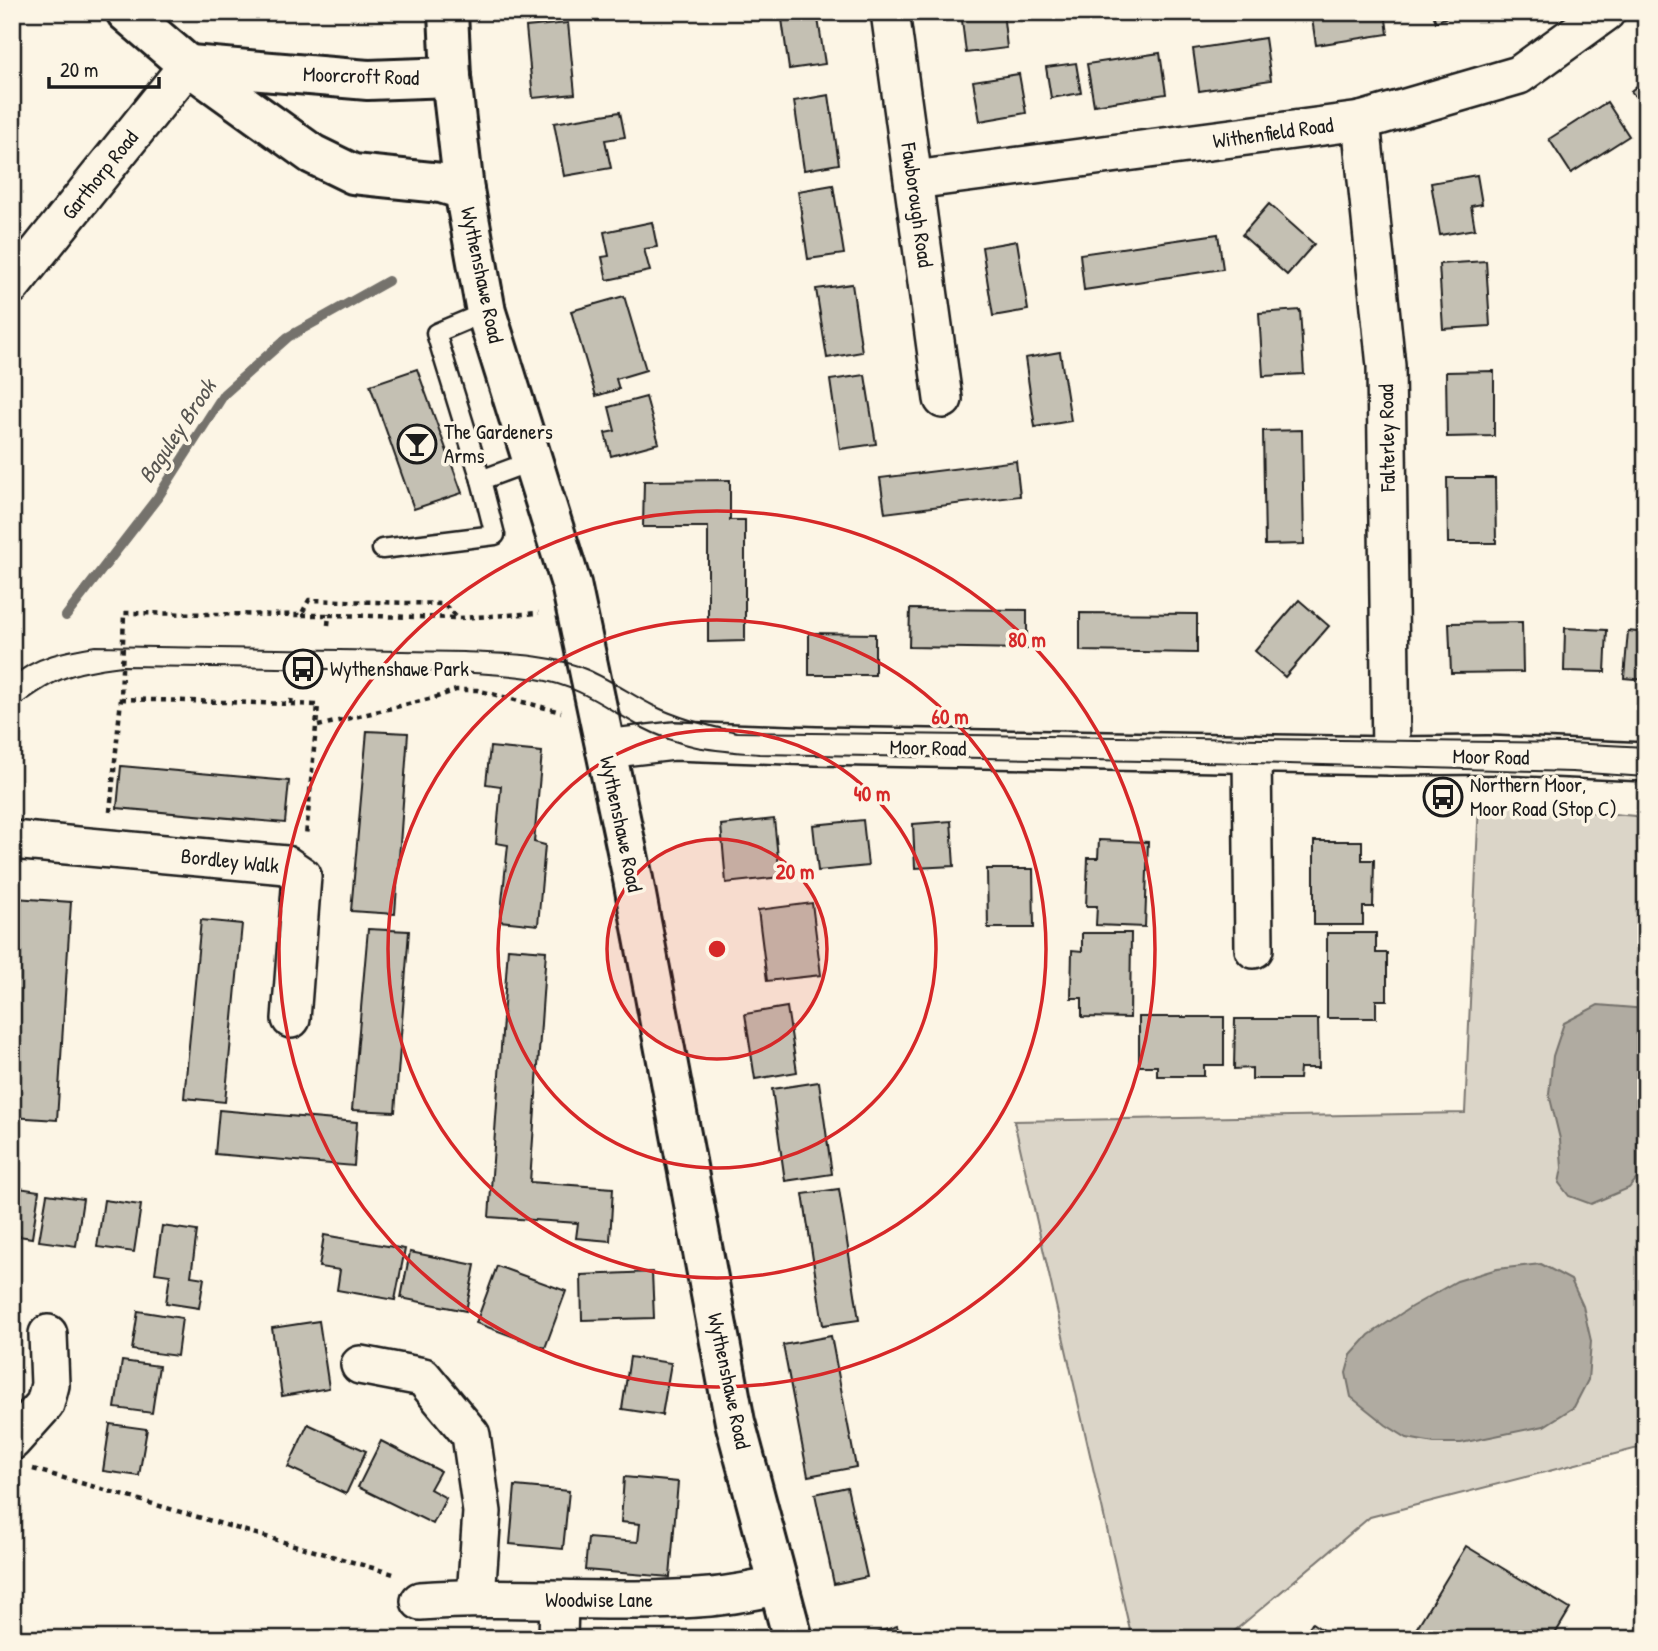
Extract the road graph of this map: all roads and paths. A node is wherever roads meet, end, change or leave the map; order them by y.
1 (126, 12) edge
2 (449, 12) edge
3 (890, 12) edge
4 (1606, 12) edge
5 (188, 65) junction
6 (451, 77) junction
7 (1361, 121) junction
8 (914, 180) junction
9 (464, 190) junction
10 (12, 285) edge
11 (486, 312) junction
12 (943, 399) dead end
13 (533, 461) junction
14 (481, 480) junction
15 (382, 549) dead end
16 (301, 615) junction
17 (329, 615) junction
18 (578, 615) junction
19 (459, 618) junction
20 (328, 625) dead end
21 (292, 695) dead end
22 (121, 699) junction
23 (291, 704) junction
24 (318, 726) junction
25 (602, 736) junction
26 (1252, 753) junction
27 (1391, 756) junction
28 (1646, 762) edge
29 (12, 841) edge
30 (106, 849) junction
31 (302, 876) junction
32 (1254, 949) dead end
33 (291, 1019) dead end
34 (48, 1334) dead end
35 (360, 1365) dead end
36 (19, 1454) edge
37 (778, 1586) junction
38 (409, 1588) joint
39 (476, 1597) junction
40 (559, 1601) junction
41 (558, 1639) edge
42 (793, 1639) edge

1 - 5 main road
2 - 6 main road, Wythenshawe Road
3 - 8 street, Fawborough Road
4 - 7 street, Withenfield Road
5 - 6 main road, Moorcroft Road
5 - 9 main road
5 - 10 street, Garthorp Road
6 - 9 main road, Wythenshawe Road
7 - 8 street, Withenfield Road
7 - 27 street, Falterley Road
8 - 12 street, Fawborough Road
9 - 11 main road, Wythenshawe Road
11 - 13 main road, Wythenshawe Road
11 - 14 lane
13 - 14 lane
13 - 18 main road, Wythenshawe Road
14 - 15 lane
16 - 17 path
16 - 19 path
16 - 22 path
17 - 19 path
17 - 20 path
18 - 19 path
18 - 25 main road, Wythenshawe Road
21 - 23 path
22 - 23 path
22 - 30 path
23 - 24 path
24 - 25 path
24 - 31 path
25 - 26 street, Moor Road
25 - 37 main road, Wythenshawe Road
26 - 27 street, Moor Road
26 - 32 street
27 - 28 street, Moor Road
29 - 30 street, Bordley Walk
30 - 31 street, Bordley Walk
31 - 33 street, Bordley Walk
34 - 36 street
35 - 39 street
36 - 38 path
37 - 40 street, Woodwise Lane
37 - 42 main road, Wythenshawe Road
38 - 39 street, Woodwise Lane
39 - 40 street, Woodwise Lane
40 - 41 street

